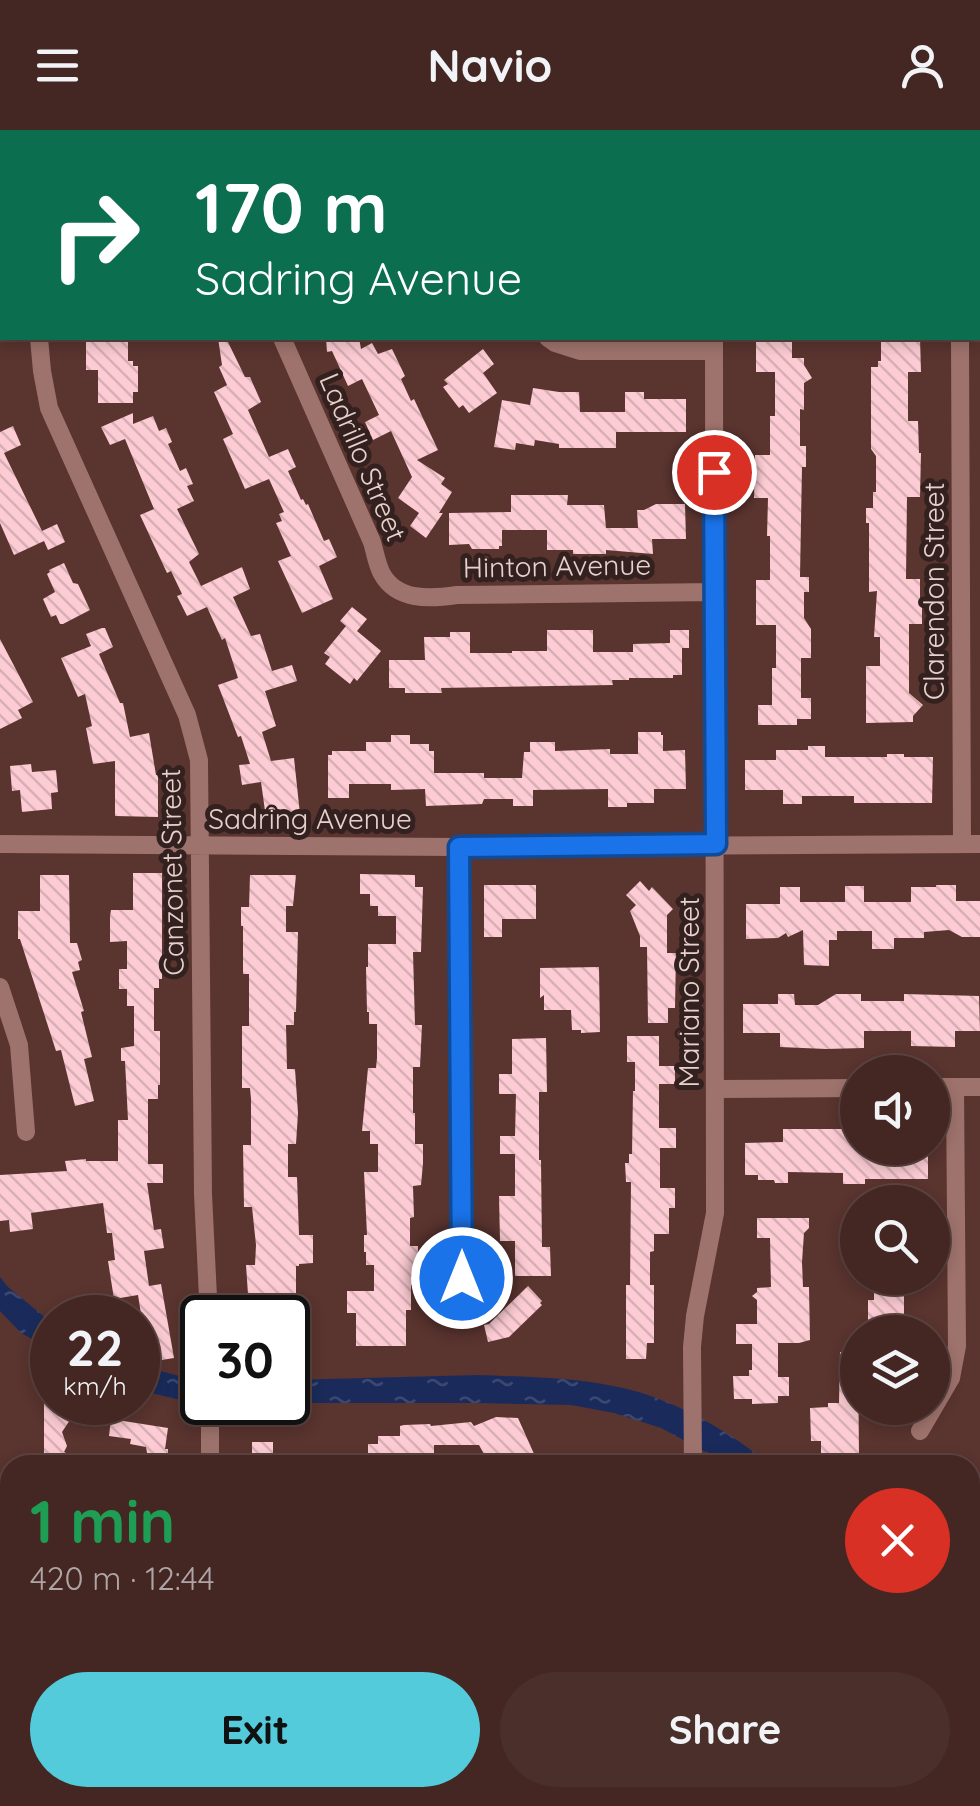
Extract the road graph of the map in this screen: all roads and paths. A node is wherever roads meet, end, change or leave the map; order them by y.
1 (39, 340) edge
2 (283, 340) edge
3 (551, 340) edge
4 (960, 340) edge
5 (714, 344) edge
6 (715, 592) junction
7 (401, 594) joint
8 (0, 844) edge
9 (716, 844) junction
10 (971, 844) edge
11 (201, 846) junction
12 (459, 847) junction
13 (0, 987) edge
14 (950, 1087) edge
15 (956, 1087) junction
16 (980, 1087) edge
17 (840, 1088) edge
18 (716, 1089) junction
19 (26, 1132) dead end
20 (462, 1278) dead end
21 (209, 1295) edge
22 (210, 1425) edge
23 (920, 1431) dead end
24 (210, 1455) edge
25 (693, 1455) edge

1 - 11 street, Canzonet Street
2 - 7 street, Ladrillo Street
3 - 5 street
4 - 10 street, Clarendon Street
5 - 6 street, Mariano Street
6 - 7 street, Hinton Avenue
6 - 9 street, Mariano Street
8 - 11 street, Sadring Avenue
9 - 10 street, Sadring Avenue
9 - 12 street, Sadring Avenue
9 - 18 street, Mariano Street
11 - 12 street, Sadring Avenue
11 - 21 street, Canzonet Street
12 - 20 street
13 - 19 street
14 - 15 street
15 - 16 street
15 - 23 street
17 - 18 street
18 - 25 street, Mariano Street
22 - 24 street

